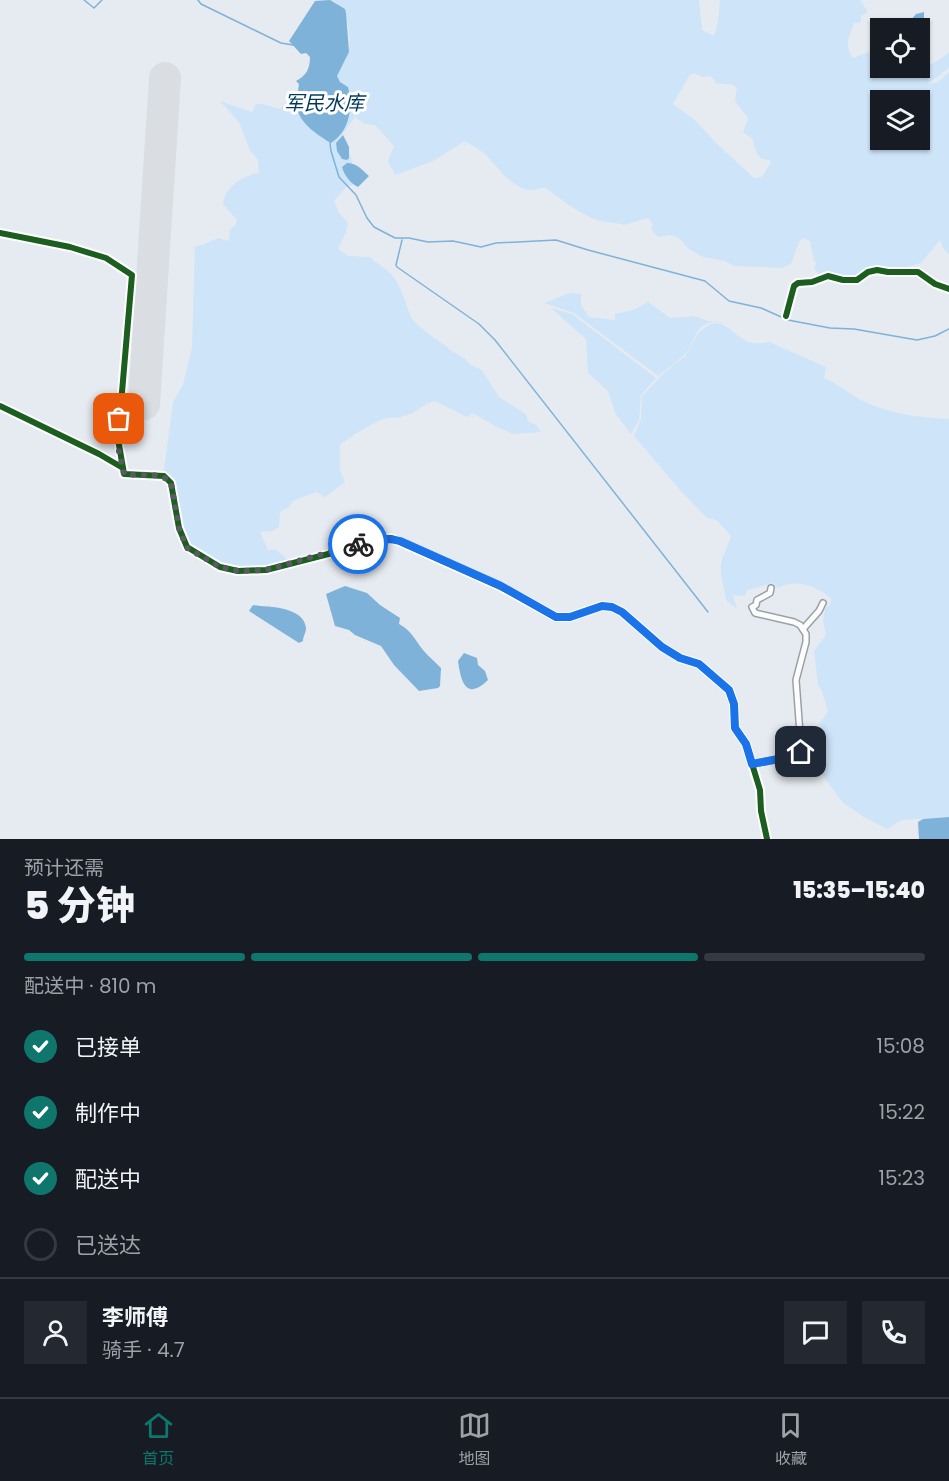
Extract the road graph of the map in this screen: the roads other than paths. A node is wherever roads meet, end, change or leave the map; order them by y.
1 (0, 233) edge
2 (949, 289) edge
3 (786, 316) dead end
4 (0, 406) edge
5 (123, 468) junction
6 (771, 588) dead end
7 (823, 603) dead end
8 (803, 629) junction
9 (752, 764) junction
10 (767, 839) edge

1 - 5 street
2 - 3 street
4 - 5 street
5 - 9 street
6 - 8 street
7 - 8 street
8 - 9 street
9 - 10 street

